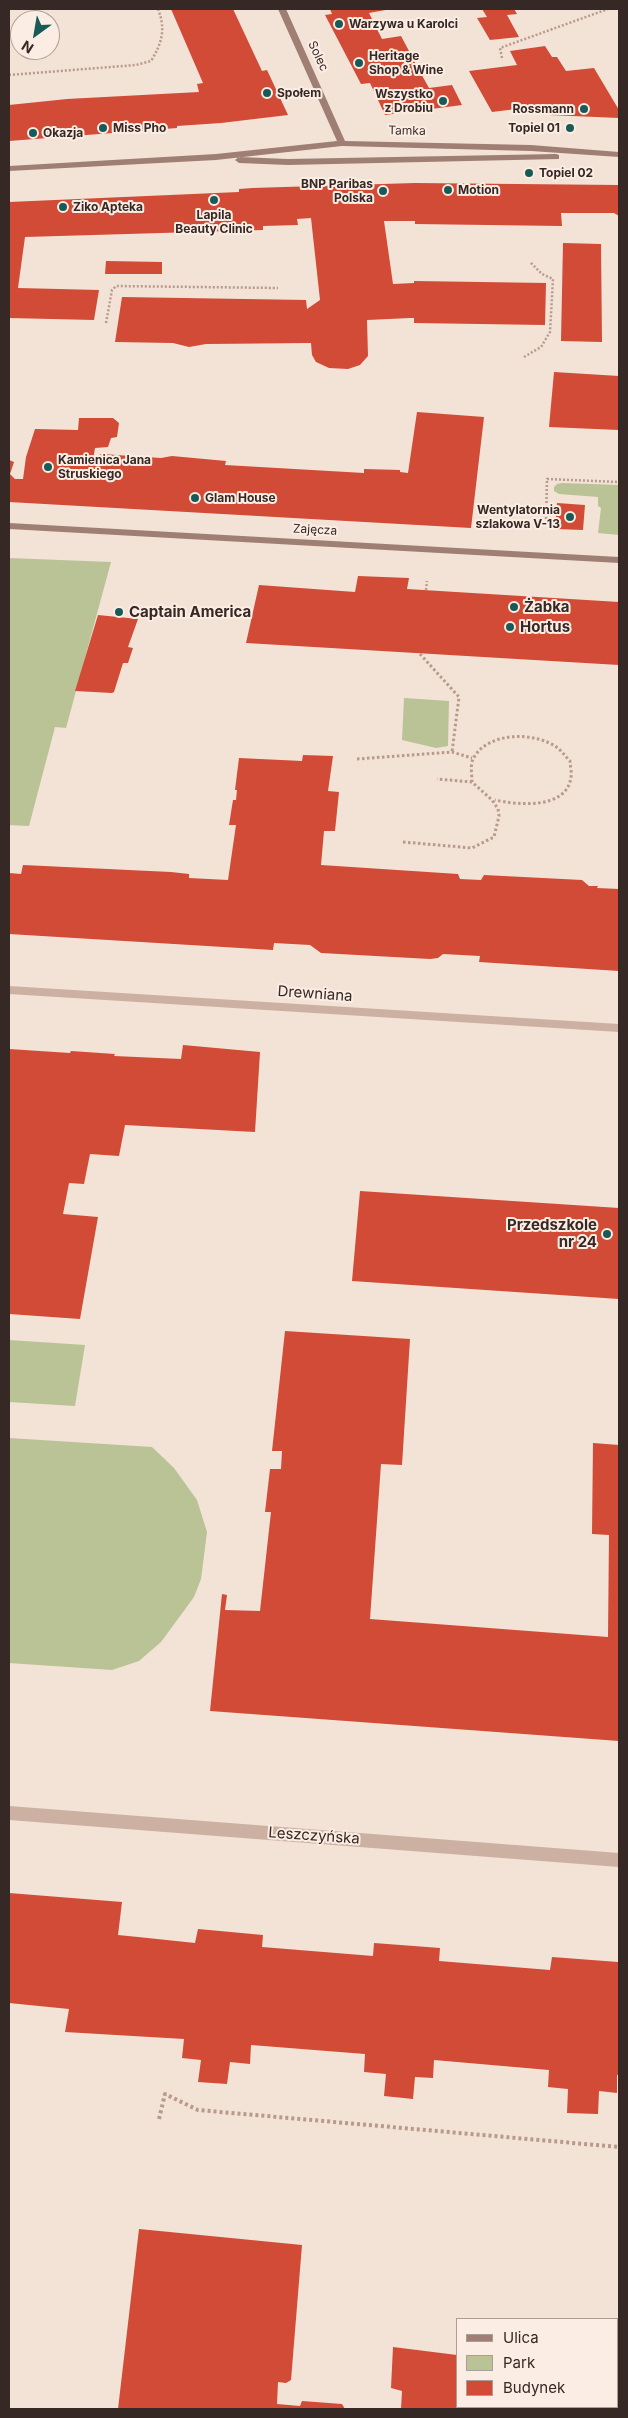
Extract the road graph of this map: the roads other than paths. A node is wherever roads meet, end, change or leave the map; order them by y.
1 (282, 9) edge
2 (342, 143) junction
3 (599, 155) junction
4 (619, 155) edge
5 (216, 157) junction
6 (9, 169) edge
7 (9, 526) edge
8 (619, 560) edge
9 (9, 990) edge
10 (619, 1028) edge
11 (9, 1813) edge
12 (619, 1860) edge

1 - 2 street, Solec
2 - 3 street, Tamka
2 - 5 street, Tamka
3 - 4 street, Tamka
3 - 5 street, Tamka
5 - 6 street, Tamka
7 - 8 street, Zajęcza
9 - 10 street, Drewniana
11 - 12 street, Leszczyńska

